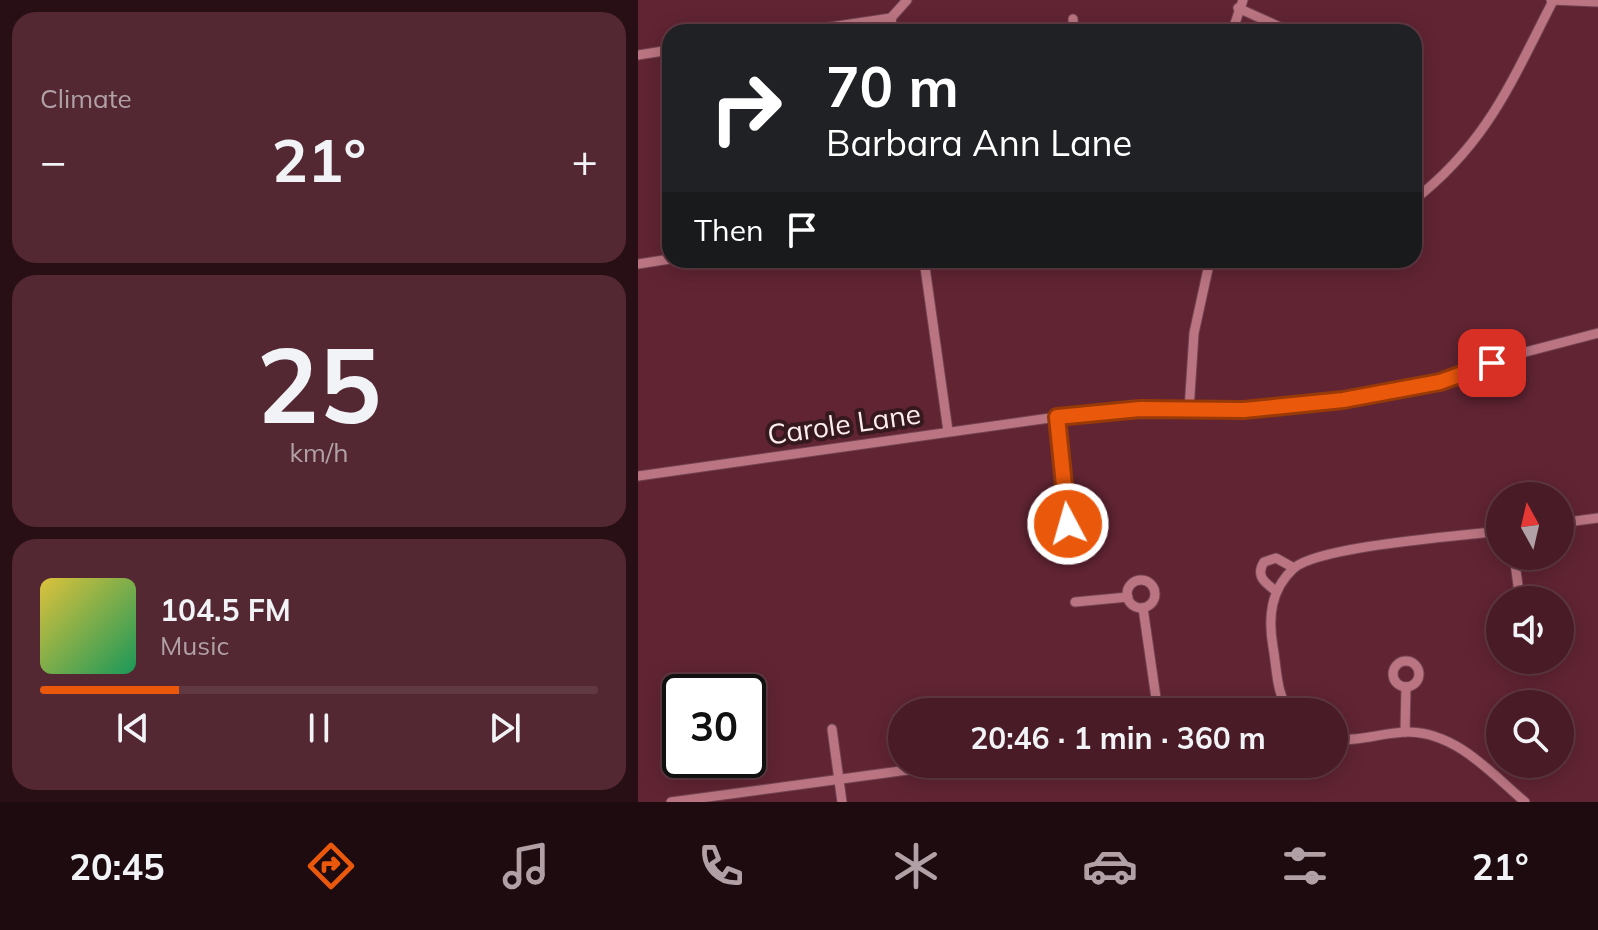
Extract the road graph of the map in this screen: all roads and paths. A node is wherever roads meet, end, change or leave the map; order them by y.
1 (907, 0) edge
2 (1552, 0) edge
3 (1598, 2) edge
4 (1240, 4) edge
5 (891, 18) junction
6 (1073, 19) dead end
7 (851, 24) edge
8 (892, 24) edge
9 (1073, 24) edge
10 (1234, 24) edge
11 (1276, 24) edge
12 (662, 51) edge
13 (638, 55) edge
14 (1422, 193) edge
15 (662, 260) edge
16 (638, 264) edge
17 (925, 268) edge
18 (1208, 268) edge
19 (1598, 333) edge
20 (1189, 410) junction
21 (1057, 417) junction
22 (948, 431) junction
23 (638, 476) edge
24 (1598, 518) edge
25 (1574, 521) edge
26 (1068, 524) dead end
27 (1486, 533) edge
28 (1294, 568) junction
29 (1276, 591) junction
30 (1128, 597) junction
31 (1075, 602) dead end
32 (1143, 608) junction
33 (1406, 687) dead end
34 (1156, 698) edge
35 (1284, 698) edge
36 (832, 729) dead end
37 (1405, 732) junction
38 (1348, 739) edge
39 (888, 772) edge
40 (838, 779) junction
41 (1513, 791) junction
42 (1504, 801) edge
43 (671, 802) edge
44 (842, 802) edge
45 (1525, 802) edge

1 - 5 street
2 - 3 street
2 - 14 street
4 - 10 street
4 - 11 street
5 - 7 street
5 - 8 street
6 - 9 street
12 - 13 street
15 - 16 street
17 - 22 street
18 - 20 street
19 - 20 street, Carole Lane
20 - 21 street, Carole Lane
21 - 22 street, Carole Lane
21 - 26 street
22 - 23 street, Carole Lane
24 - 25 street
27 - 28 street
28 - 29 street
28 - 29 street
29 - 35 street
30 - 31 street
30 - 32 street
30 - 32 street
32 - 34 street
33 - 37 street
36 - 40 street
37 - 38 street
37 - 41 street
39 - 40 street
40 - 43 street
40 - 44 street
41 - 42 street
41 - 45 street

